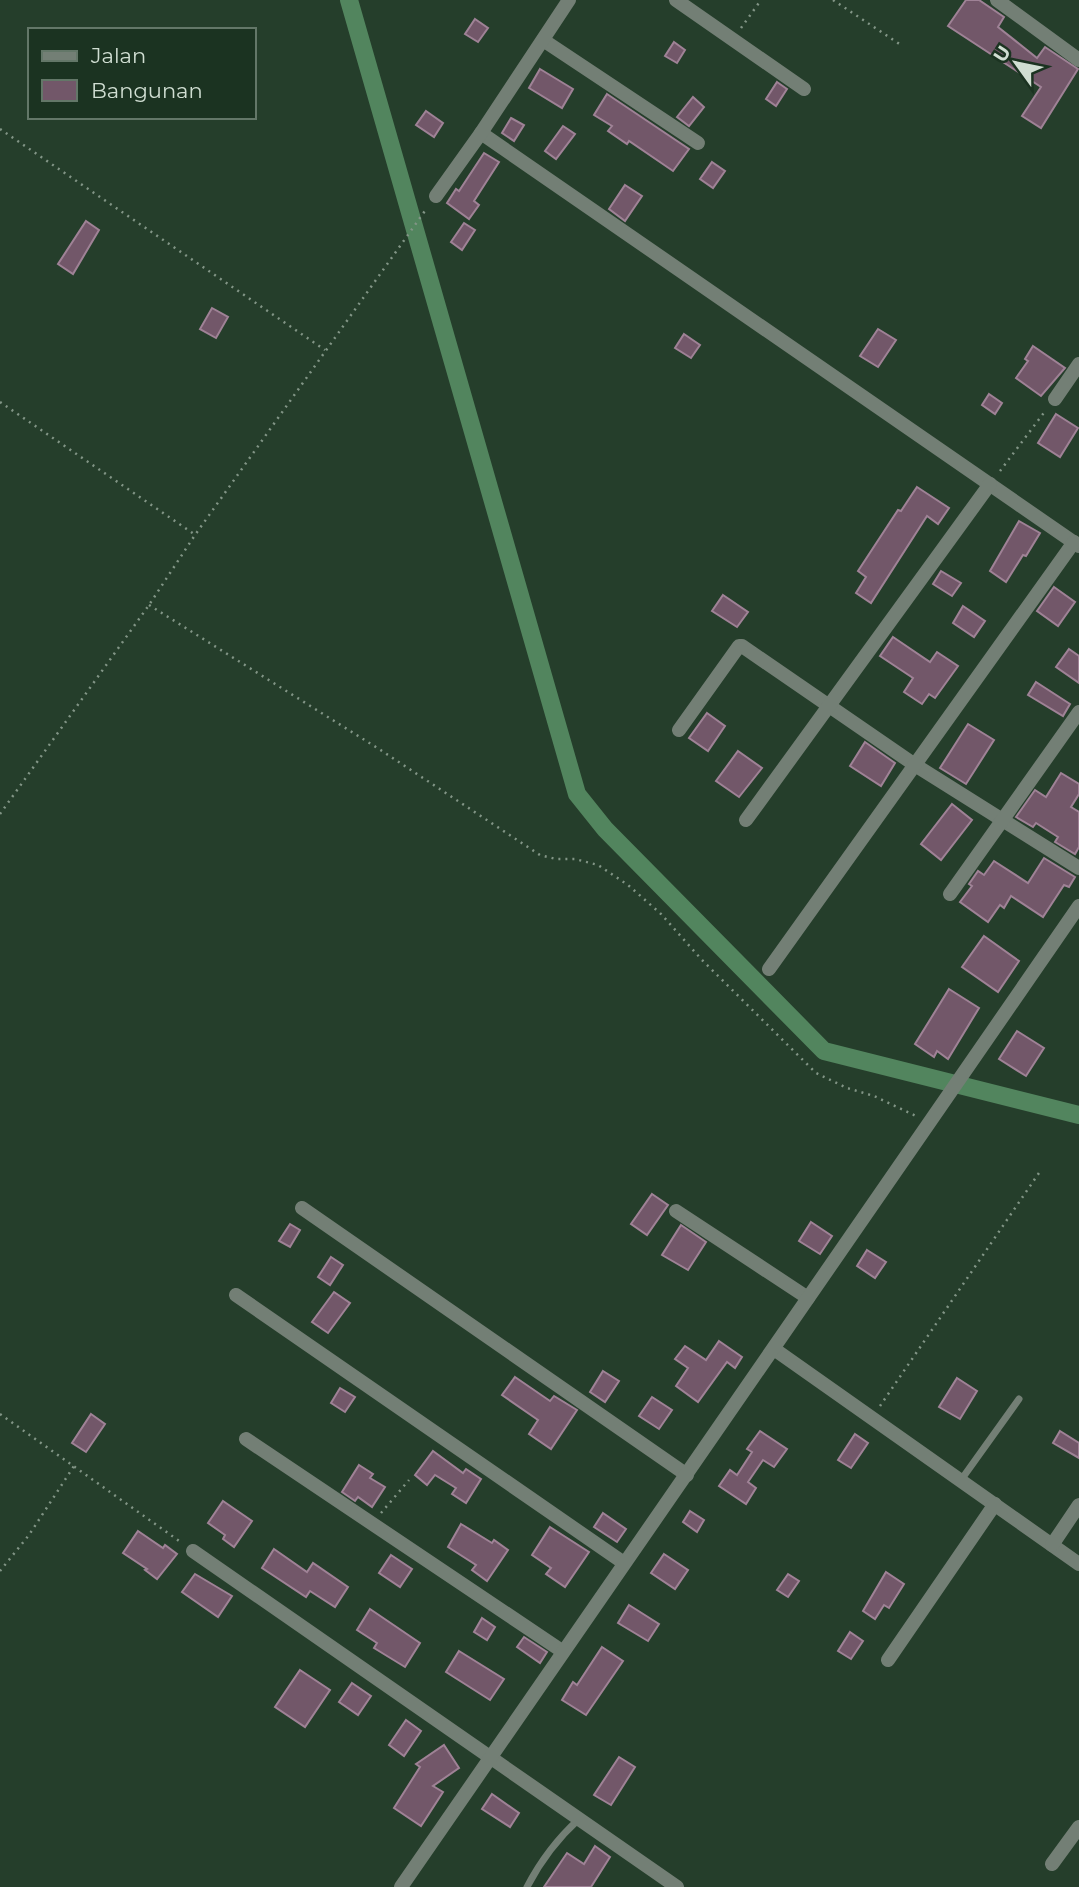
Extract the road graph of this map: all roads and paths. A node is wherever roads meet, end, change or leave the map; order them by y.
1 (569, 0) edge
2 (676, 0) edge
3 (761, 0) edge
4 (833, 0) edge
5 (997, 0) edge
6 (543, 40) junction
7 (733, 40) junction
8 (901, 46) dead end
9 (1079, 60) edge
10 (804, 89) dead end
11 (0, 129) edge
12 (481, 133) junction
13 (698, 144) dead end
14 (436, 196) joint
15 (325, 350) junction
16 (1079, 364) edge
17 (1055, 399) joint
18 (0, 402) edge
19 (990, 484) junction
20 (195, 535) junction
21 (1076, 544) edge
22 (149, 605) junction
23 (829, 707) junction
24 (1079, 712) edge
25 (679, 730) dead end
26 (915, 765) junction
27 (0, 814) edge
28 (746, 820) dead end
29 (1002, 822) junction
30 (1079, 868) edge
31 (950, 894) dead end
32 (1079, 906) edge
33 (769, 969) dead end
34 (930, 1123) junction
35 (1041, 1170) dead end
36 (302, 1208) dead end
37 (676, 1210) dead end
38 (236, 1295) dead end
39 (808, 1298) junction
40 (774, 1349) junction
41 (1019, 1399) dead end
42 (0, 1414) edge
43 (872, 1418) junction
44 (246, 1438) dead end
45 (74, 1465) junction
46 (687, 1475) junction
47 (409, 1480) dead end
48 (961, 1480) junction
49 (995, 1504) junction
50 (1079, 1505) edge
51 (372, 1523) junction
52 (1052, 1545) junction
53 (193, 1551) joint
54 (624, 1563) junction
55 (1079, 1563) edge
56 (0, 1571) edge
57 (562, 1651) junction
58 (888, 1660) dead end
59 (491, 1758) junction
60 (579, 1819) junction
61 (1079, 1827) edge
62 (1052, 1864) dead end
63 (401, 1887) edge
64 (527, 1887) edge
65 (677, 1887) edge

1 - 6 street
2 - 7 street
3 - 7 path
4 - 8 path
5 - 9 street
6 - 12 street
6 - 13 street
7 - 10 street
11 - 15 path
12 - 14 street
12 - 19 street
14 - 15 path
15 - 20 path
16 - 17 street
17 - 19 path
18 - 20 path
19 - 21 street
19 - 23 street
20 - 22 path
21 - 26 street
22 - 27 path
22 - 34 path
23 - 25 street
23 - 26 street
23 - 28 street
24 - 29 street
26 - 29 street
26 - 33 street
29 - 30 street
29 - 31 street
32 - 34 street
34 - 39 street
35 - 43 path
36 - 46 street
37 - 39 street
38 - 54 street
39 - 40 street
40 - 43 street
40 - 46 street
41 - 48 lane
42 - 45 path
43 - 48 street
44 - 51 street
45 - 53 path
45 - 56 path
46 - 54 street
47 - 51 path
48 - 49 street
49 - 52 street
49 - 58 street
50 - 52 street
51 - 57 street
52 - 55 street
53 - 59 street
54 - 57 street
57 - 59 street
59 - 60 street
59 - 63 street
60 - 64 lane
60 - 65 street
61 - 62 street

